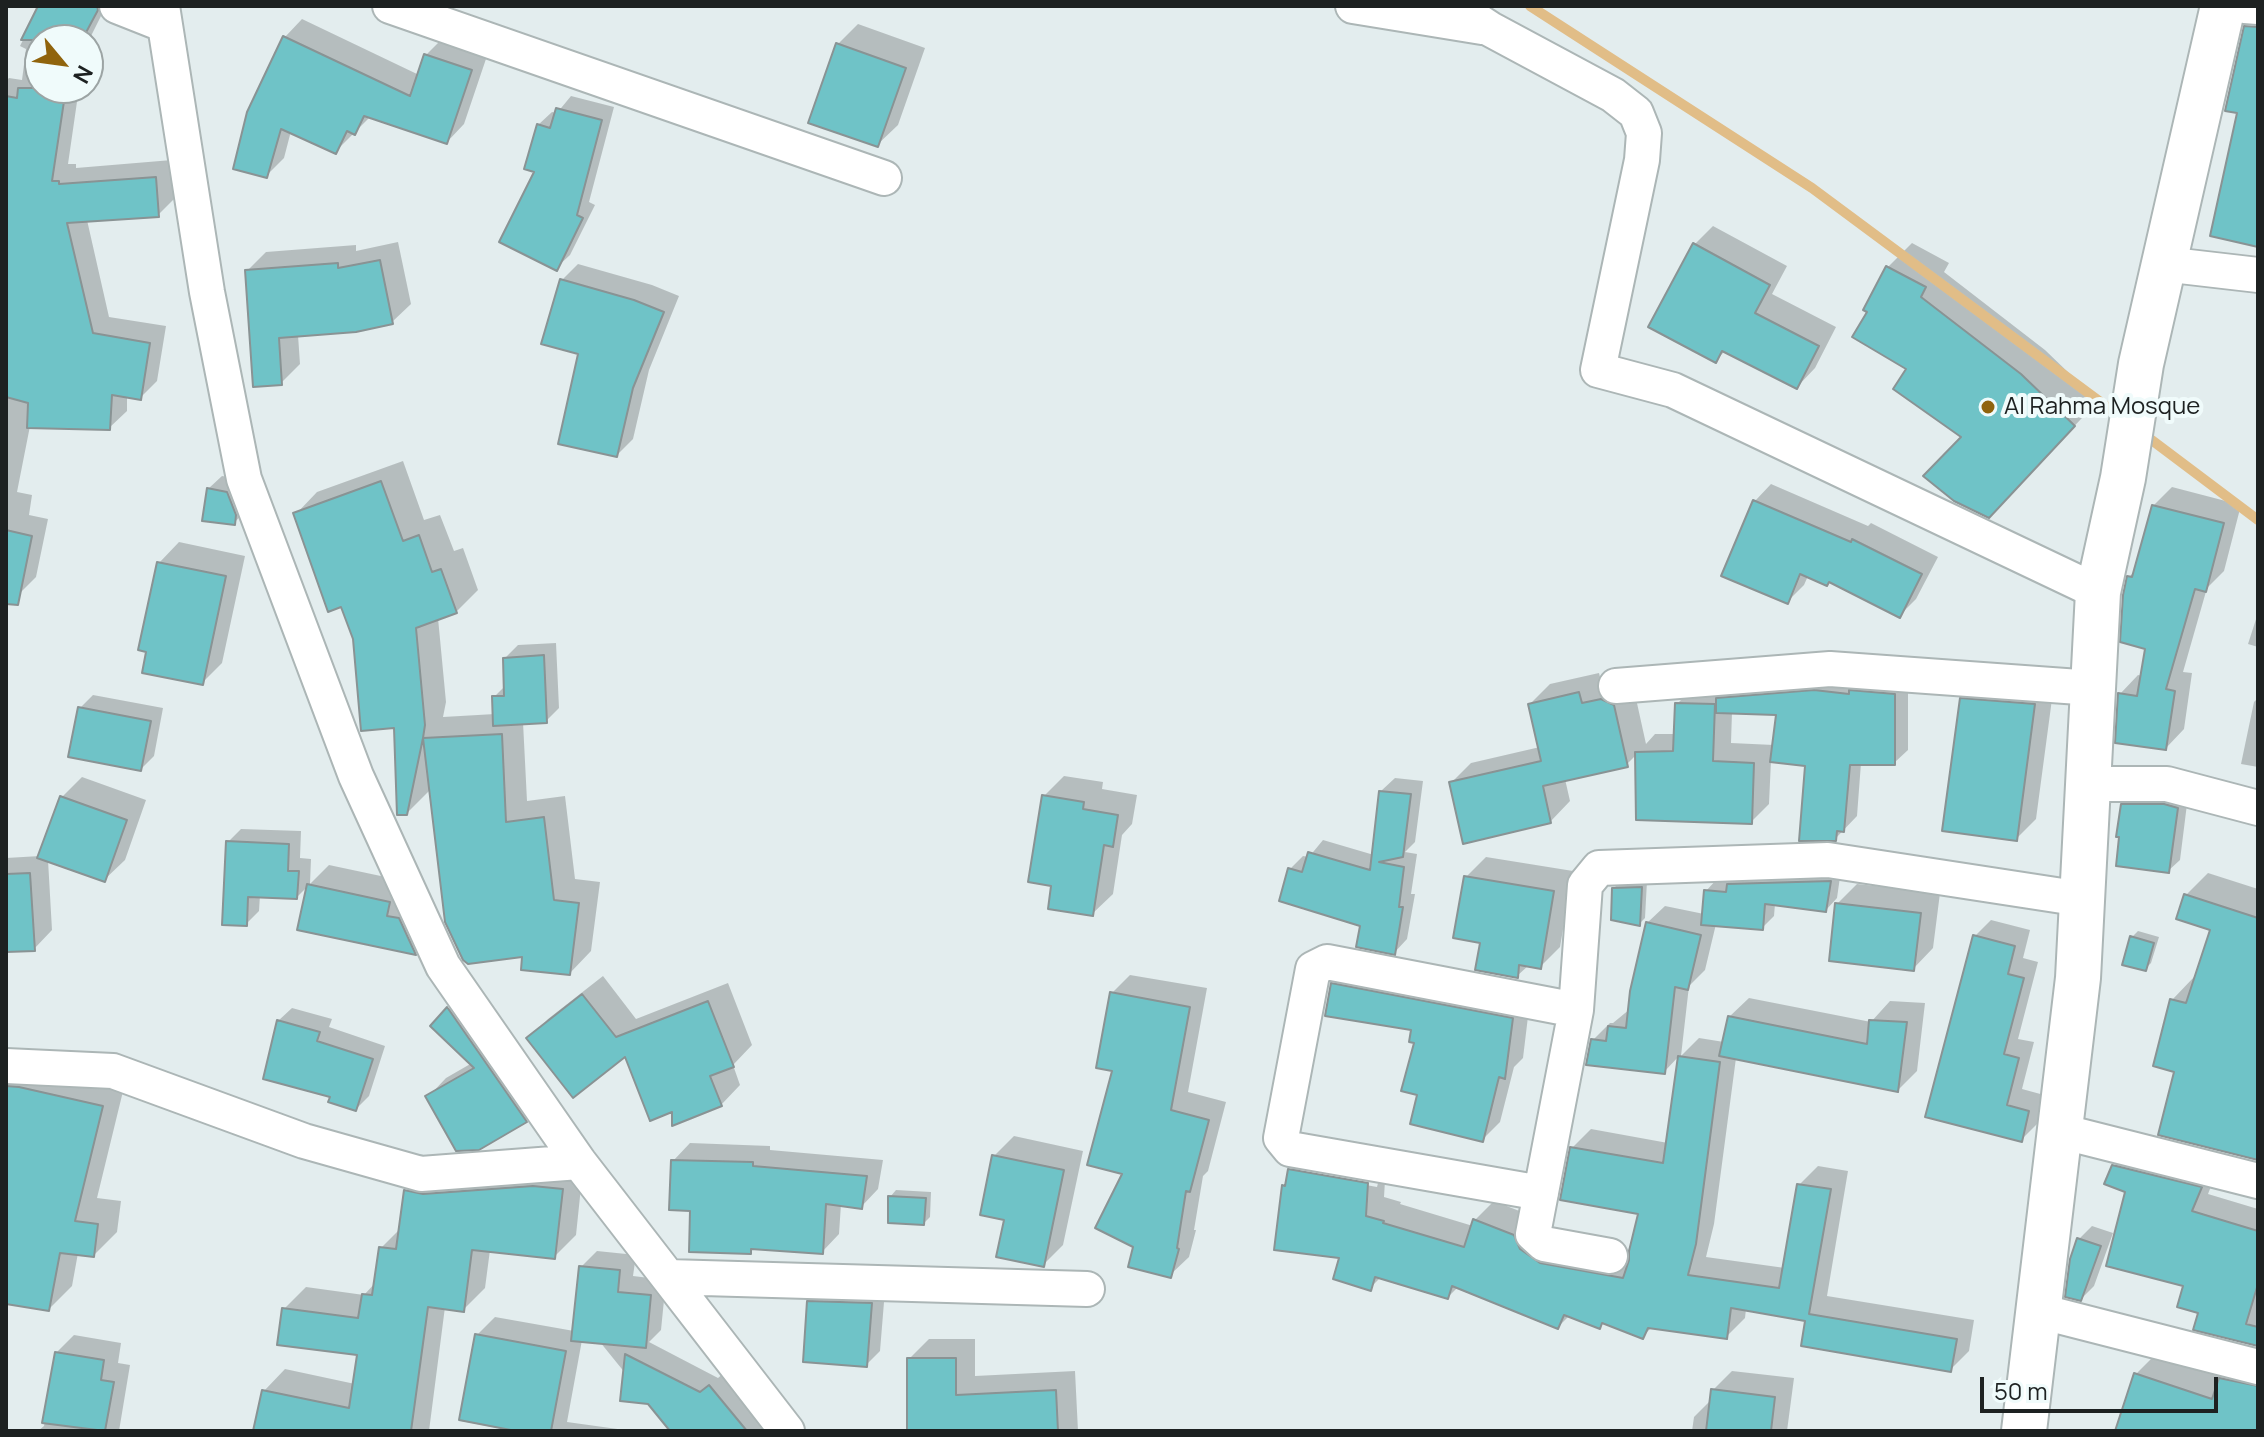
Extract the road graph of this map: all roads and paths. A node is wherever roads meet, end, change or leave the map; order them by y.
1 (117, 6) edge
2 (390, 6) edge
3 (1353, 6) edge
4 (1455, 6) edge
5 (2223, 6) edge
6 (2245, 6) edge
7 (2258, 7) edge
8 (163, 16) edge
9 (1490, 29) junction
10 (884, 178) dead end
11 (2163, 264) junction
12 (2258, 275) edge
13 (2098, 592) junction
14 (1616, 686) dead end
15 (2093, 688) junction
16 (2088, 784) junction
17 (2258, 808) edge
18 (2082, 899) junction
19 (1576, 1010) junction
20 (6, 1066) edge
21 (2060, 1131) junction
22 (579, 1162) junction
23 (2258, 1181) edge
24 (1541, 1193) junction
25 (1610, 1256) dead end
26 (668, 1277) junction
27 (1087, 1289) dead end
28 (2039, 1311) junction
29 (2258, 1367) edge
30 (787, 1431) edge
31 (2024, 1431) edge

1 - 8 street
2 - 10 street
3 - 9 street
4 - 9 street
5 - 11 street
6 - 7 street
8 - 22 street
9 - 13 street
11 - 12 street
11 - 13 street
13 - 15 street
14 - 15 street
15 - 16 street
16 - 17 street
16 - 18 street
18 - 19 street
18 - 21 street
19 - 24 street
19 - 24 street
20 - 22 street
21 - 23 street
21 - 28 street
22 - 26 street
24 - 25 street
26 - 27 street
26 - 30 street
28 - 29 street
28 - 31 street

